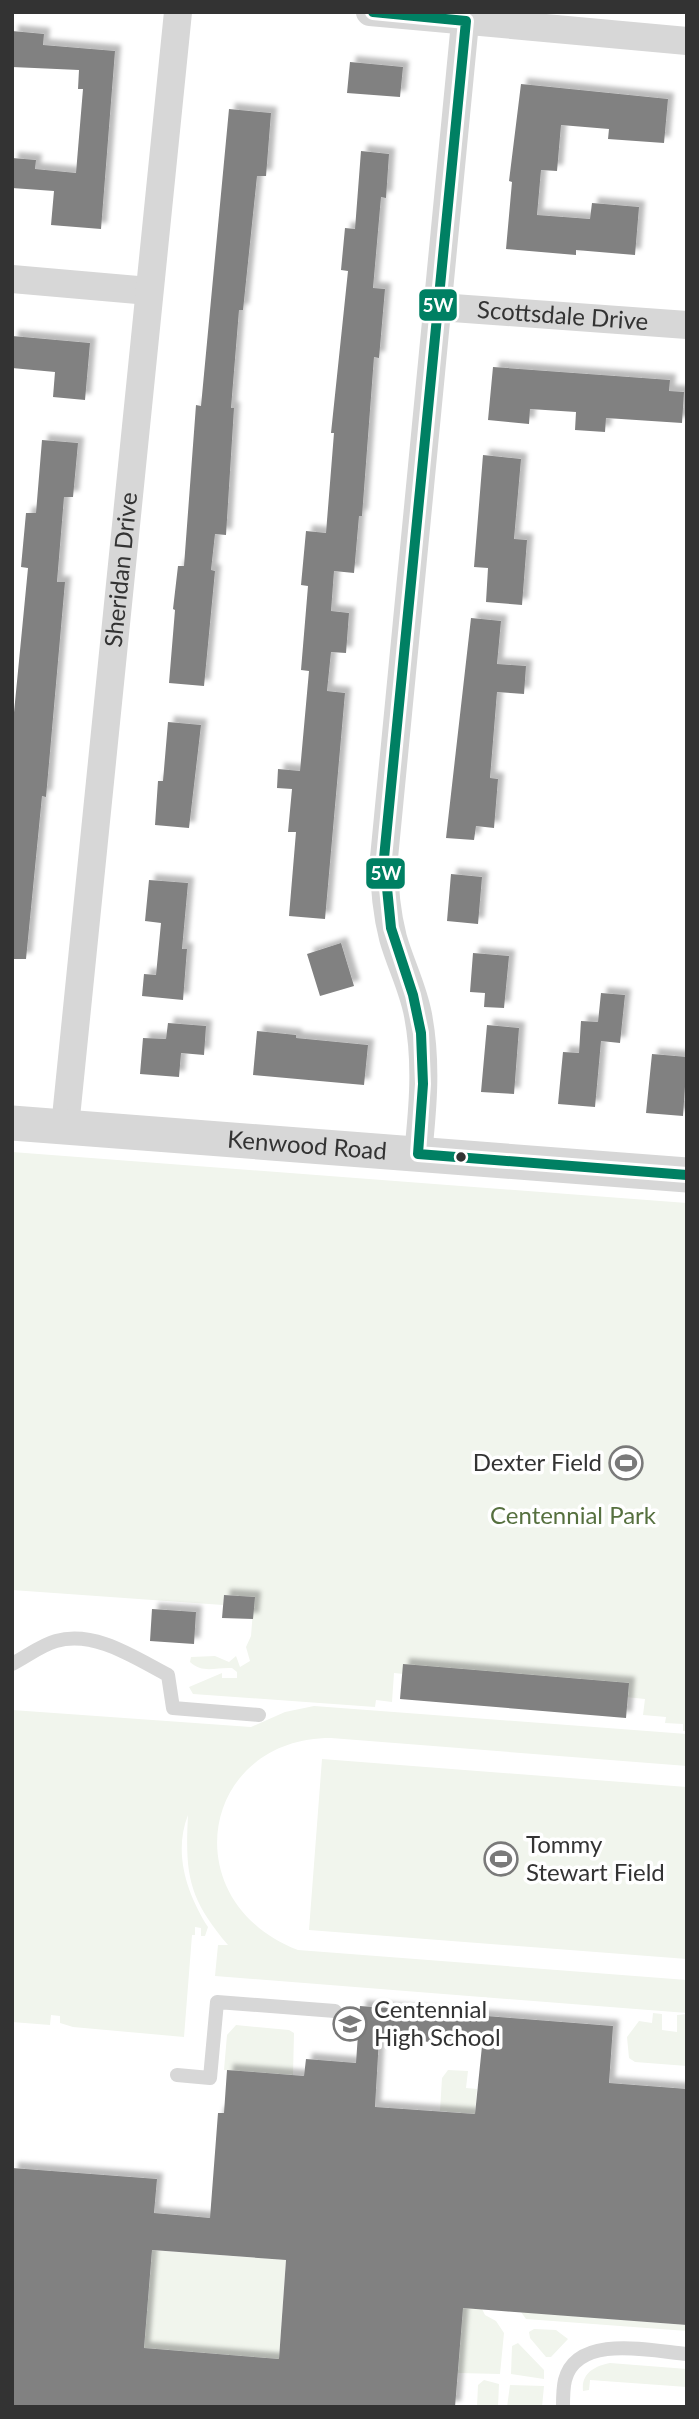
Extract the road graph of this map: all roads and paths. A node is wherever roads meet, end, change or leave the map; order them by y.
1 (178, 12) edge
2 (370, 12) edge
3 (466, 17) edge
4 (687, 41) edge
5 (12, 279) edge
6 (149, 291) junction
7 (439, 307) junction
8 (687, 325) edge
9 (12, 1123) edge
10 (65, 1127) junction
11 (418, 1154) junction
12 (687, 1175) edge
13 (12, 1664) edge
14 (259, 1715) dead end
15 (335, 2011) dead end
16 (177, 2075) dead end
17 (687, 2354) edge
18 (563, 2407) edge

1 - 6 street, Sheridan Drive
2 - 3 street
3 - 4 street
3 - 7 street
5 - 6 street
6 - 10 street, Sheridan Drive
7 - 8 street, Scottsdale Drive
7 - 11 street
9 - 10 street, Kenwood Road
10 - 11 street, Kenwood Road
11 - 12 street, Kenwood Road
13 - 14 lane
15 - 16 lane
17 - 18 lane

